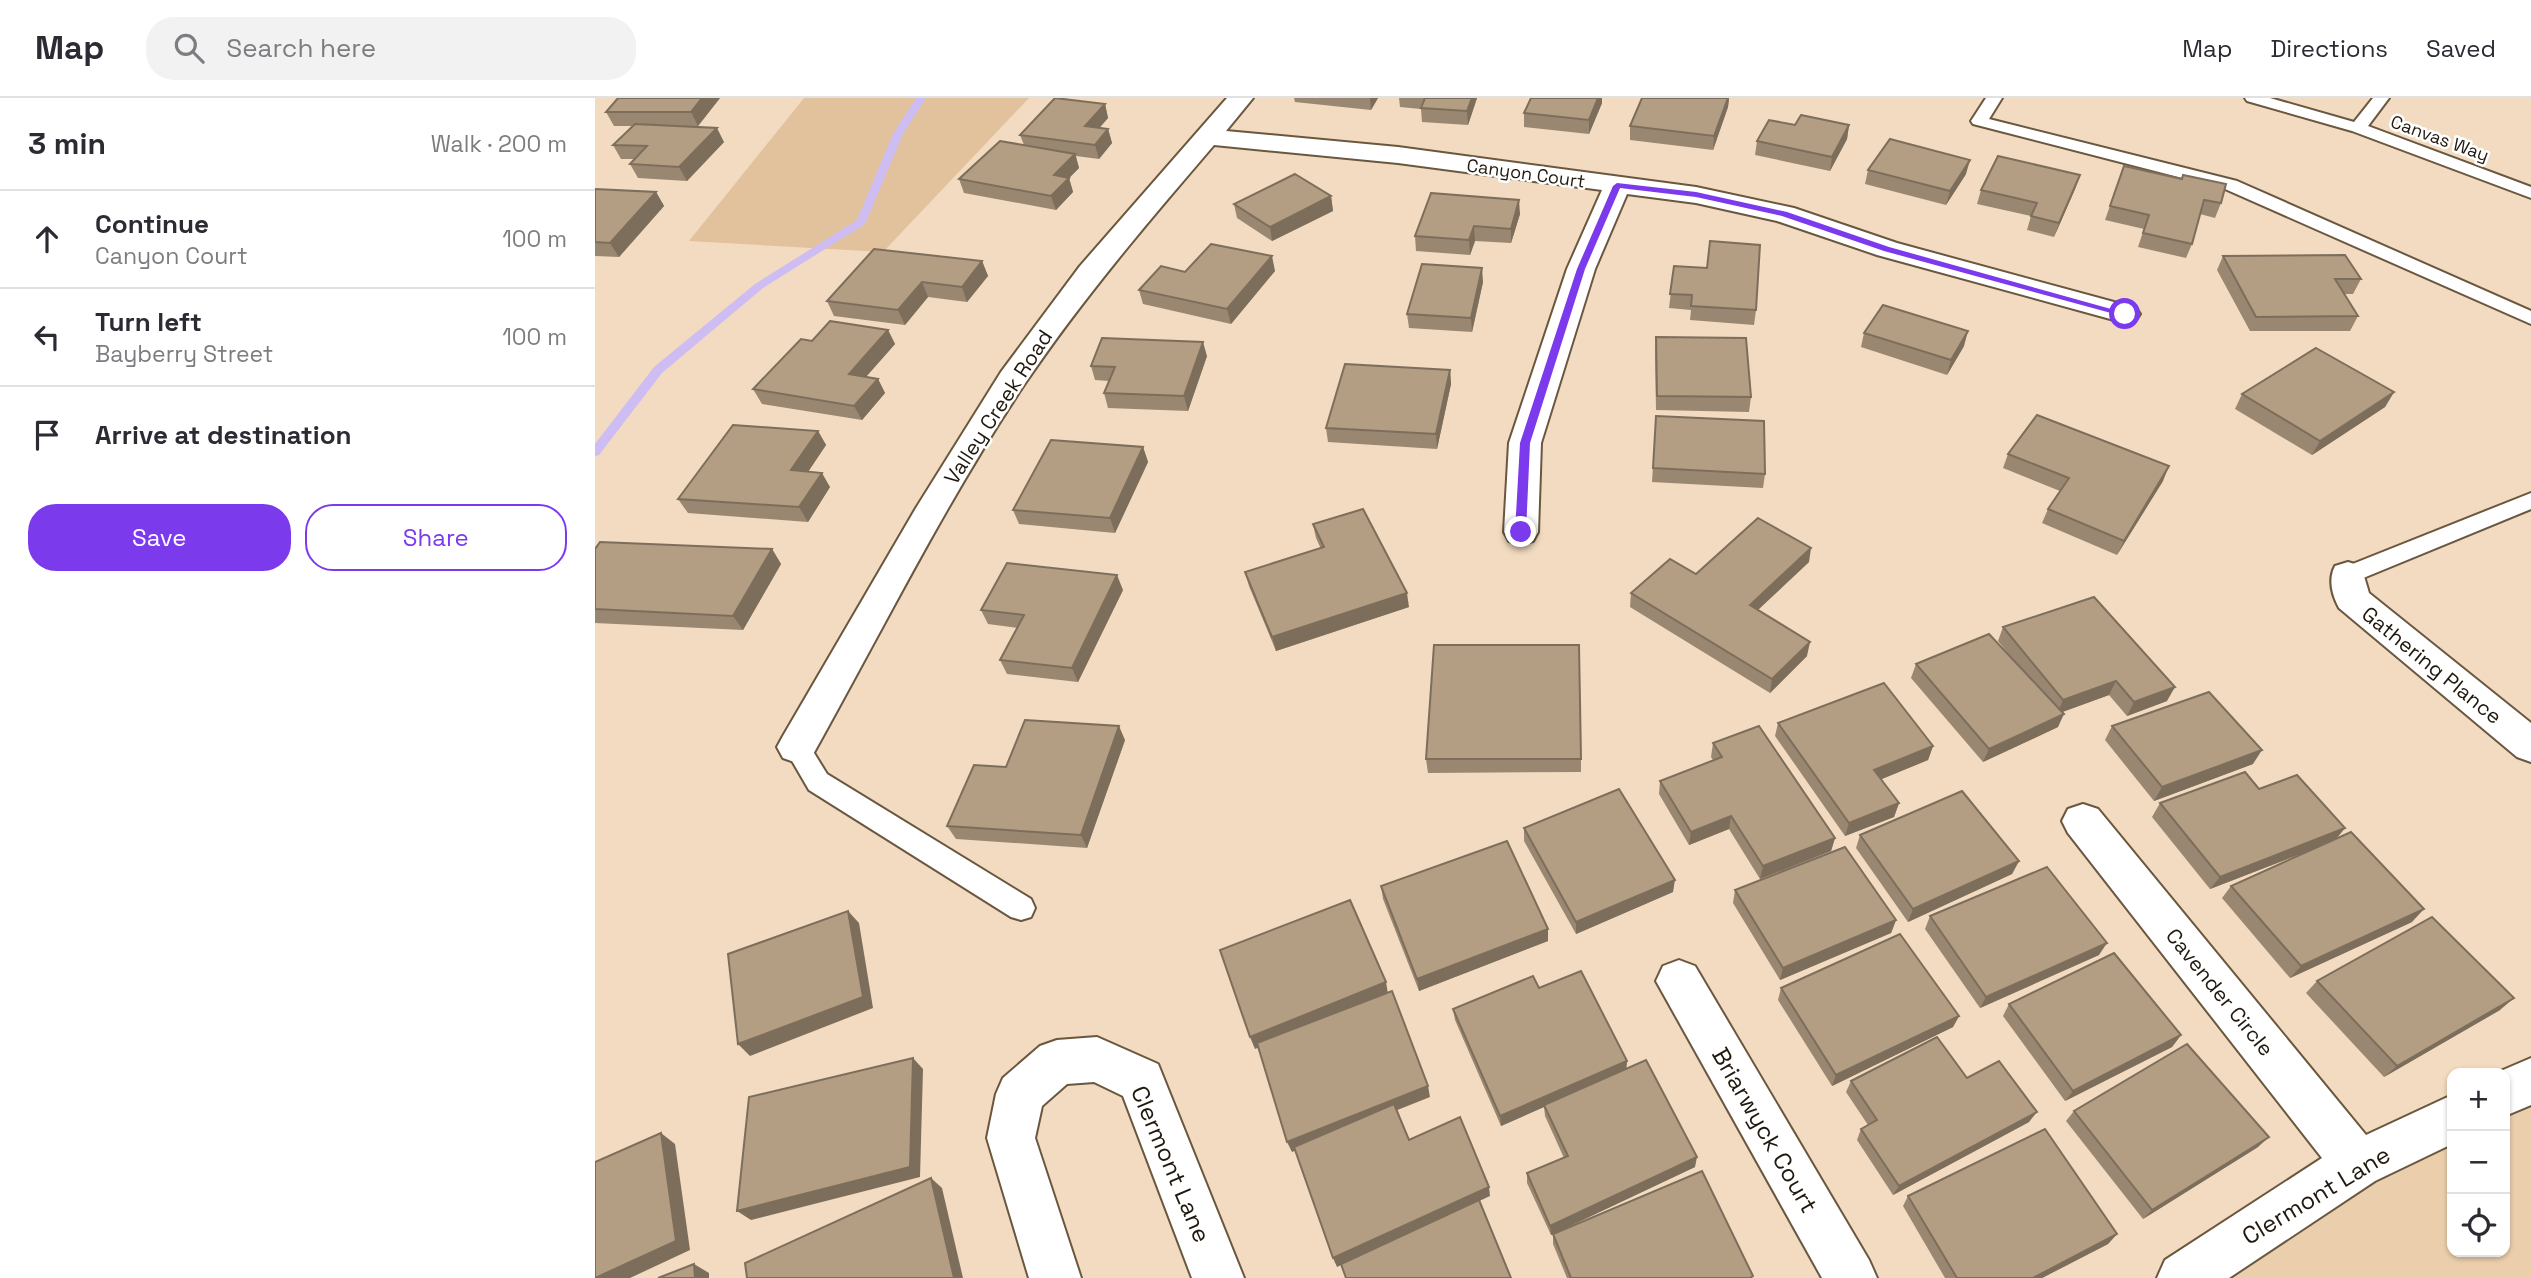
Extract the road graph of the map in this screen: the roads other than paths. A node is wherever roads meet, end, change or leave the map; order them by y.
1 (1241, 98) edge
2 (1994, 98) edge
3 (2253, 98) edge
4 (2381, 98) edge
5 (2284, 102) edge
6 (2358, 128) junction
7 (1206, 137) junction
8 (1617, 186) junction
9 (2531, 193) edge
10 (2125, 314) dead end
11 (2531, 318) edge
12 (2531, 501) edge
13 (1521, 532) dead end
14 (2348, 575) joint
15 (2531, 746) edge
16 (797, 747) joint
17 (2083, 821) dead end
18 (1021, 908) dead end
19 (1679, 981) dead end
20 (2531, 1081) edge
21 (2510, 1091) edge
22 (2447, 1121) edge
23 (2358, 1164) junction
24 (1055, 1278) edge
25 (1218, 1278) edge
26 (1851, 1278) edge
27 (2183, 1278) edge

1 - 7 street, Valley Creek Road
2 - 11 lane
3 - 5 lane, Canvas Way
4 - 6 lane
5 - 6 lane, Canvas Way
6 - 9 lane, Canvas Way
7 - 8 street, Canyon Court
7 - 16 street, Valley Creek Road
8 - 10 street, Canyon Court
8 - 13 street
12 - 14 lane
14 - 15 street, Gathering Plance
16 - 18 lane
17 - 23 street, Cavender Circle
19 - 26 street, Briarwyck Court
20 - 21 street
22 - 23 street, Clermont Lane
23 - 27 street, Clermont Lane
24 - 25 street, Clermont Lane

